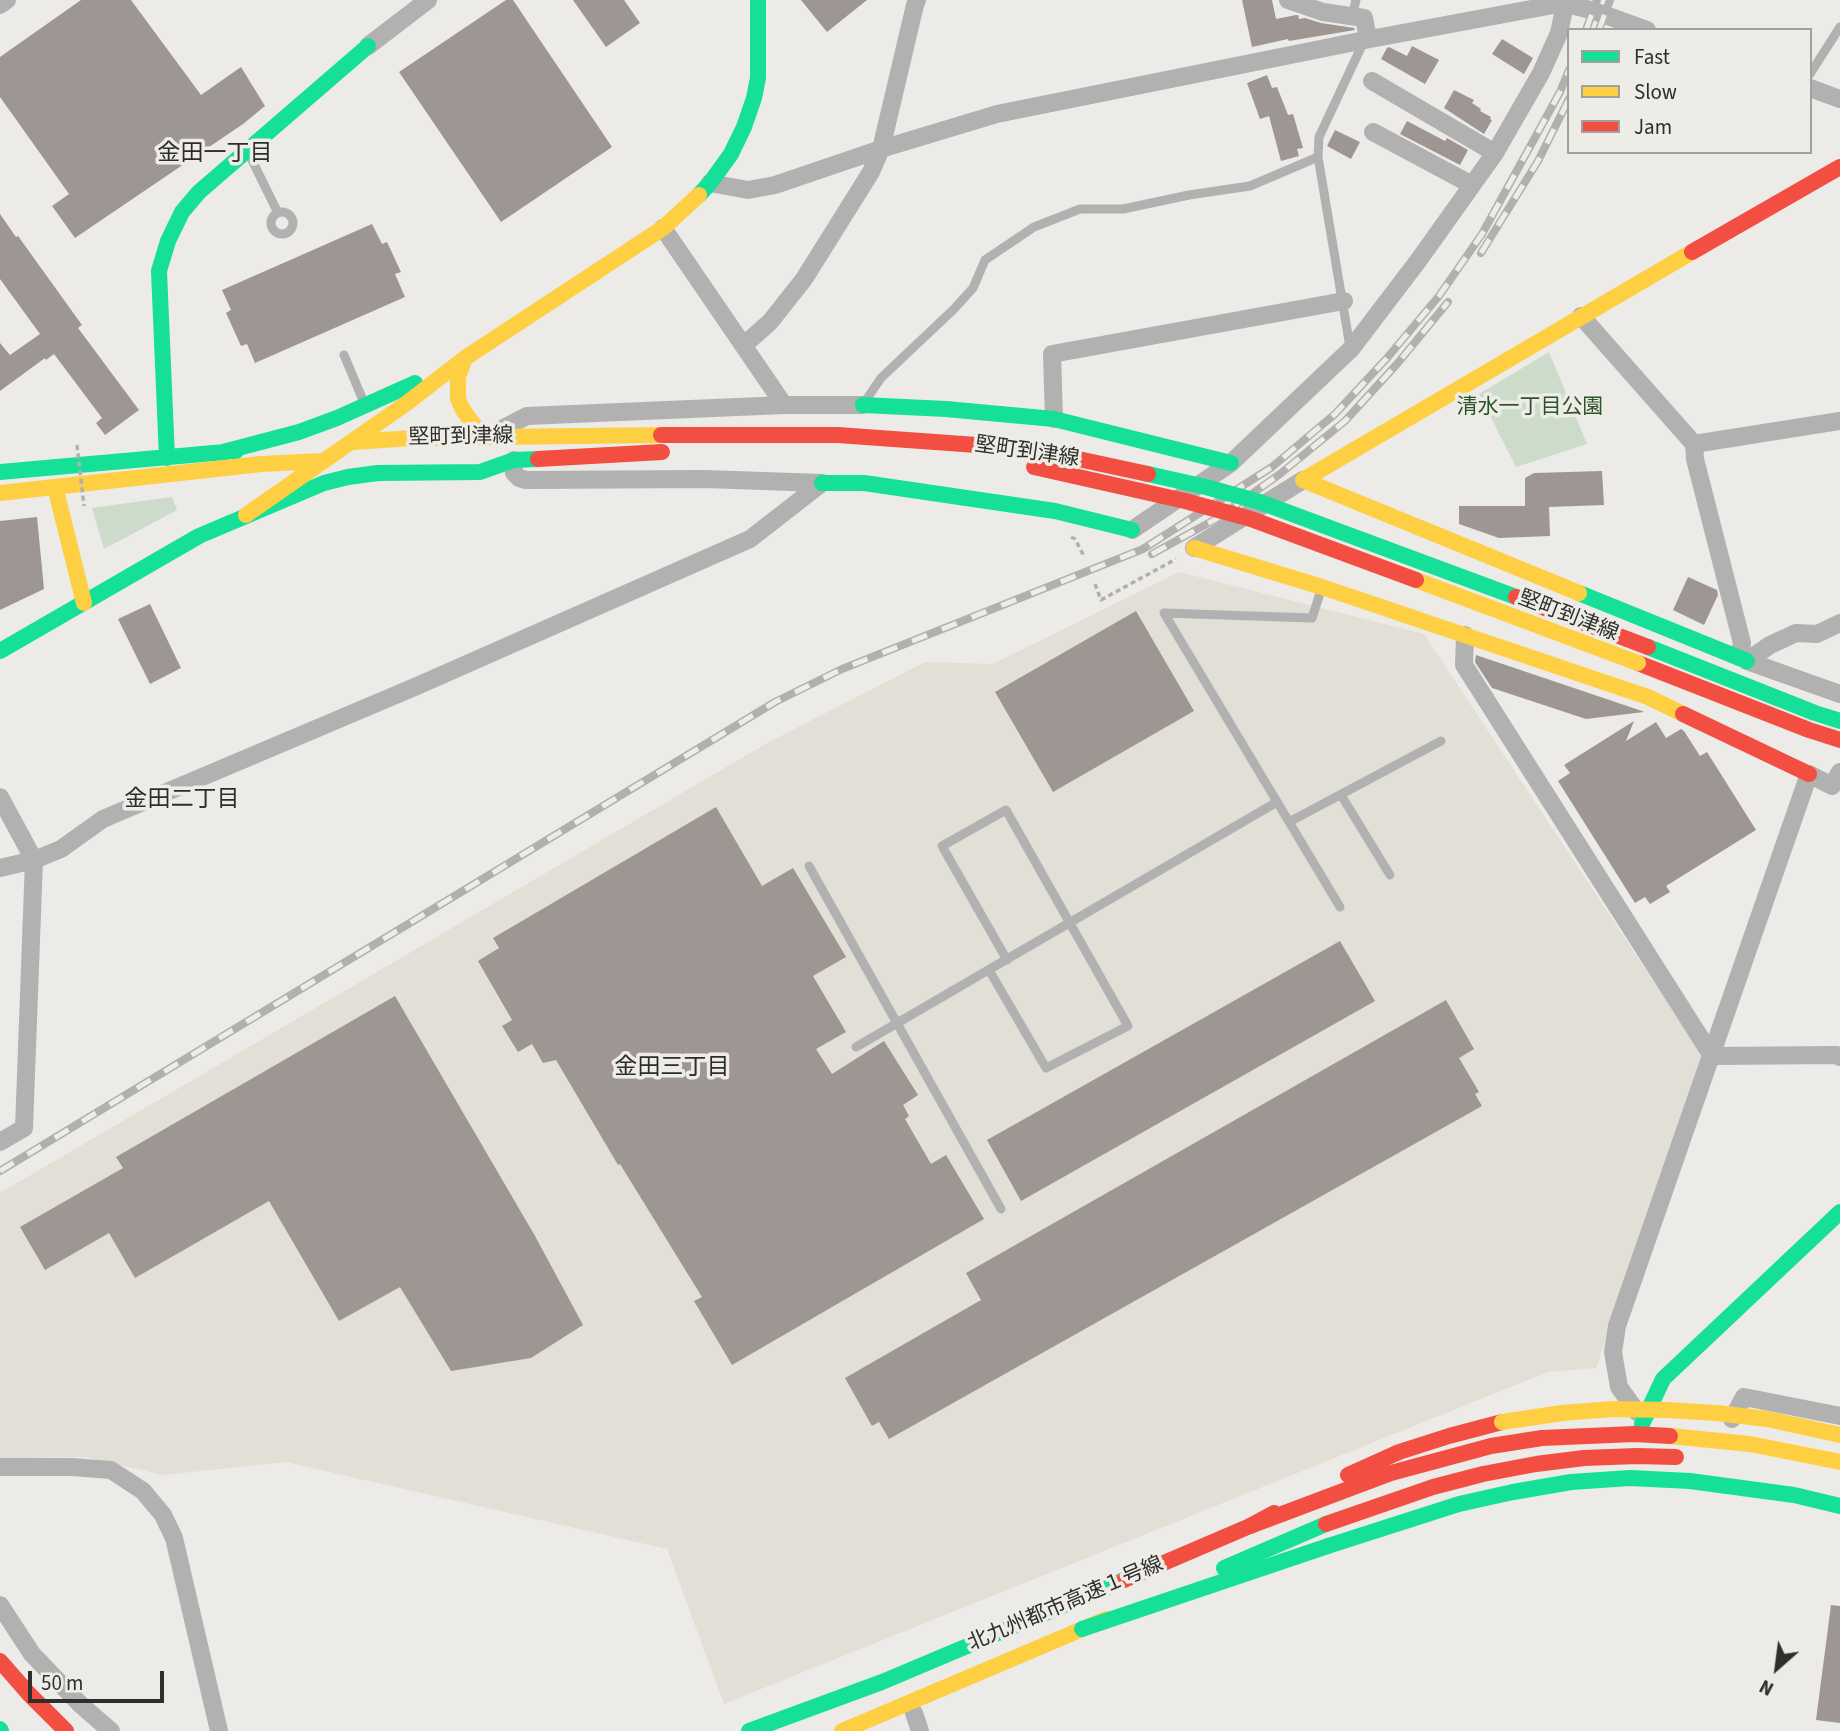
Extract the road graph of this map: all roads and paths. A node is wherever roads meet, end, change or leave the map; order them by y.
1 (7, 0) edge
2 (428, 0) edge
3 (758, 0) edge
4 (917, 0) edge
5 (1288, 0) edge
6 (1565, 2) edge
7 (0, 5) edge
8 (1354, 8) edge
9 (1840, 27) edge
10 (1641, 28) edge
11 (1365, 40) junction
12 (368, 46) joint
13 (1812, 71) edge
14 (1372, 81) dead end
15 (1812, 89) edge
16 (1840, 99) edge
17 (1373, 132) dead end
18 (881, 149) junction
19 (248, 150) junction
20 (1495, 153) junction
21 (1318, 157) junction
22 (1840, 167) edge
23 (710, 183) junction
24 (1472, 185) junction
25 (278, 213) dead end
26 (663, 228) junction
27 (1344, 300) junction
28 (1581, 316) junction
29 (744, 345) junction
30 (1351, 349) junction
31 (344, 355) dead end
32 (465, 358) junction
33 (404, 389) junction
34 (784, 405) junction
35 (863, 405) junction
36 (365, 406) junction
37 (1054, 419) junction
38 (353, 424) junction
39 (1839, 425) edge
40 (484, 438) junction
41 (351, 443) junction
42 (77, 444) dead end
43 (1694, 444) junction
44 (319, 450) junction
45 (223, 452) junction
46 (668, 452) dead end
47 (167, 458) junction
48 (358, 458) junction
49 (514, 460) junction
50 (298, 462) junction
51 (1231, 463) junction
52 (1016, 465) dead end
53 (0, 472) edge
54 (263, 478) junction
55 (1303, 480) junction
56 (822, 483) junction
57 (55, 487) junction
58 (0, 493) edge
59 (84, 506) dead end
60 (245, 509) junction
61 (1132, 530) joint
62 (1194, 548) junction
63 (1095, 584) dead end
64 (1322, 587) junction
65 (84, 603) junction
66 (1840, 623) edge
67 (1465, 635) junction
68 (0, 651) edge
69 (1743, 659) junction
70 (1840, 694) edge
71 (1840, 721) edge
72 (1840, 740) edge
73 (1441, 741) dead end
74 (1809, 774) junction
75 (1837, 782) edge
76 (1340, 795) junction
77 (0, 797) edge
78 (1277, 802) junction
79 (1289, 822) junction
80 (34, 860) junction
81 (810, 866) dead end
82 (0, 868) edge
83 (1390, 875) dead end
84 (1340, 907) dead end
85 (1070, 923) junction
86 (1007, 960) junction
87 (989, 970) junction
88 (897, 1023) junction
89 (856, 1047) dead end
90 (1839, 1053) edge
91 (1712, 1056) junction
92 (0, 1142) edge
93 (1001, 1209) dead end
94 (1840, 1212) edge
95 (1840, 1416) edge
96 (1643, 1420) junction
97 (1727, 1428) junction
98 (1840, 1435) edge
99 (1840, 1450) edge
100 (1689, 1457) dead end
101 (1840, 1462) edge
102 (1628, 1464) junction
103 (0, 1467) edge
104 (1840, 1496) edge
105 (1840, 1506) edge
106 (1250, 1526) junction
107 (0, 1605) edge
108 (1082, 1629) junction
109 (0, 1661) edge
110 (883, 1682) junction
111 (914, 1713) junction
112 (874, 1724) edge
113 (66, 1731) edge
114 (111, 1731) edge
115 (219, 1731) edge
116 (749, 1731) edge
117 (780, 1731) edge
118 (836, 1731) edge
119 (842, 1731) edge
120 (920, 1731) edge

1 - 7 street
2 - 12 street
3 - 23 main road
4 - 18 street
5 - 8 street
6 - 10 street
6 - 11 street
6 - 20 street
8 - 11 street
9 - 13 lane
11 - 18 street
11 - 21 lane
12 - 19 main road
14 - 20 street
15 - 16 street
17 - 24 street
18 - 23 street
18 - 29 street
19 - 25 lane
19 - 47 main road
20 - 24 street
21 - 27 lane
21 - 35 lane
22 - 28 main road
23 - 26 main road
24 - 30 street
26 - 29 street
26 - 32 main road
27 - 30 lane
27 - 37 street
28 - 43 street
28 - 55 main road
29 - 34 street
30 - 51 street
31 - 36 lane
32 - 33 main road
32 - 40 main road
32 - 41 main road
33 - 36 main road
33 - 38 main road
34 - 35 street
34 - 40 street
35 - 37 main road
36 - 45 main road
37 - 51 main road
38 - 41 main road
38 - 44 main road
39 - 43 street
40 - 41 main road, 堅町到津線
40 - 71 main road, 堅町到津線, bridge
41 - 44 main road
41 - 48 main road
41 - 50 main road, 堅町到津線
42 - 59 path, bridge
43 - 69 street
44 - 45 main road
44 - 48 main road
44 - 50 main road
44 - 60 main road
45 - 47 main road
45 - 54 main road
46 - 49 main road, 堅町到津線
47 - 53 main road
48 - 49 main road
49 - 56 street
49 - 60 main road, 堅町到津線
50 - 54 main road, 堅町到津線
51 - 61 street
52 - 72 main road, 堅町到津線, bridge
54 - 57 main road
54 - 60 main road
55 - 62 street
55 - 69 main road
56 - 61 main road
56 - 80 street
57 - 58 main road
57 - 65 main road
60 - 65 main road, 堅町到津線
62 - 63 path
62 - 64 main road
64 - 67 main road
64 - 78 lane
65 - 68 main road, 堅町到津線
66 - 69 street
67 - 74 main road
67 - 91 street
69 - 70 street
73 - 76 lane
74 - 75 street
74 - 91 street
76 - 79 lane
76 - 83 lane
77 - 80 street
78 - 79 lane
78 - 85 lane
79 - 84 lane
80 - 82 street
80 - 92 street
81 - 88 lane
85 - 86 lane
85 - 86 lane
85 - 87 lane
86 - 87 lane
87 - 88 lane
88 - 89 lane
88 - 93 lane
90 - 91 street
91 - 96 street
94 - 96 main road
95 - 97 street
96 - 97 main road
96 - 102 main road
96 - 117 main road
97 - 99 main road
98 - 106 main road, bridge
100 - 108 main road, bridge
101 - 106 main road, bridge
102 - 104 main road
102 - 111 main road
103 - 115 street
105 - 108 main road, bridge
106 - 110 main road, 北九州都市高速１号線
107 - 114 street
108 - 112 main road, 北九州都市高速１号線
109 - 113 main road
110 - 116 main road, 北九州都市高速１号線
110 - 117 main road, 北九州都市高速１号線
111 - 112 main road
111 - 120 street
112 - 118 main road, 北九州都市高速１号線
112 - 119 main road, 北九州都市高速１号線

